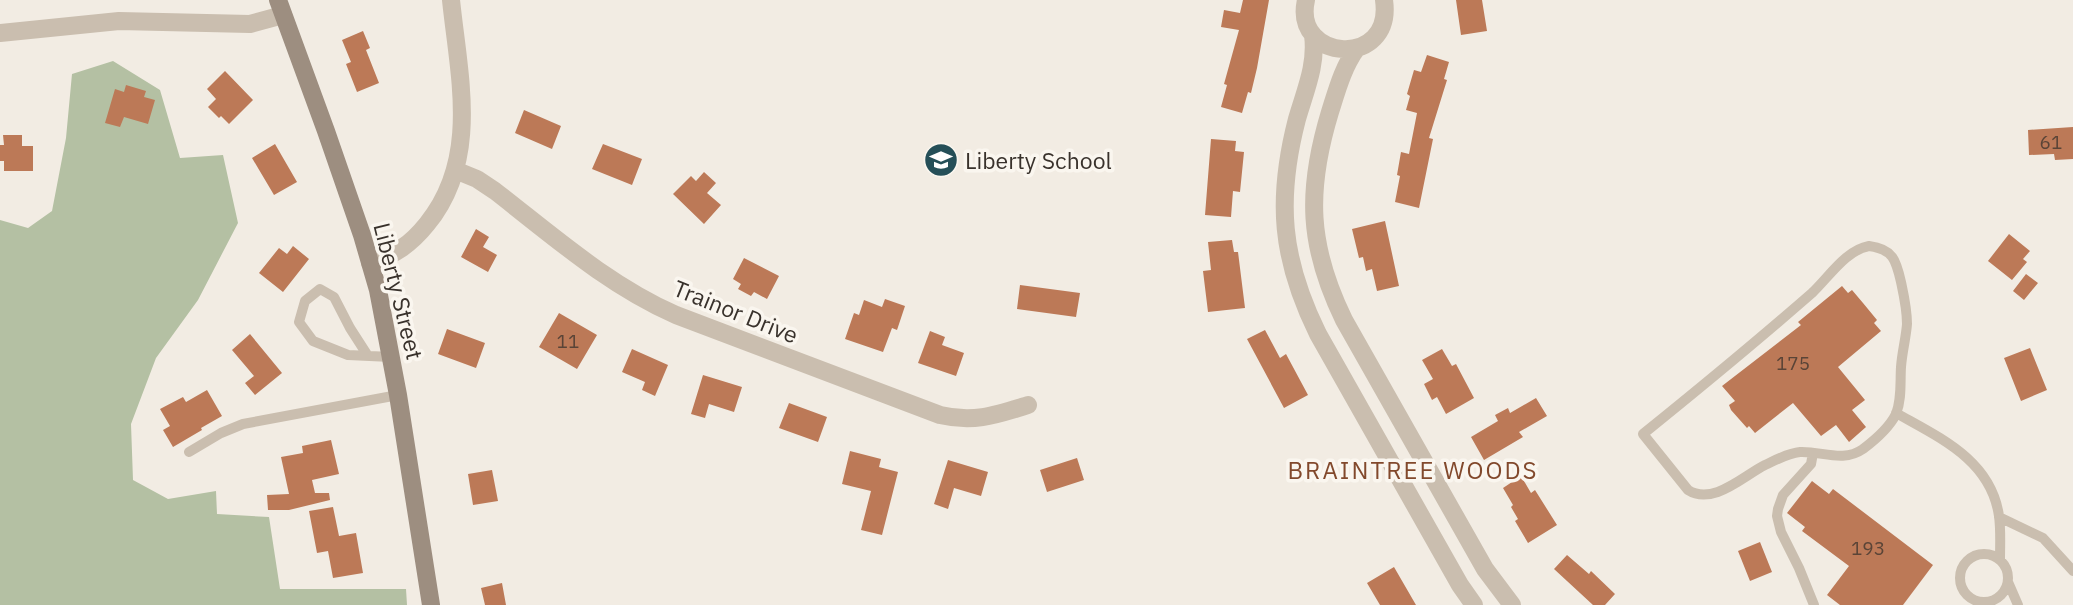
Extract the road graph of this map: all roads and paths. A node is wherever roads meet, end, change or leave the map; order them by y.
1 (1306, 0) edge
2 (1384, 0) edge
3 (455, 1) edge
4 (281, 8) edge
5 (0, 33) edge
6 (1313, 35) junction
7 (1357, 48) junction
8 (455, 170) junction
9 (370, 263) junction
10 (368, 356) junction
11 (391, 357) junction
12 (398, 394) junction
13 (1028, 405) dead end
14 (1896, 413) junction
15 (1414, 445) junction
16 (190, 452) dead end
17 (1813, 453) junction
18 (1388, 460) junction
19 (1999, 517) junction
20 (2000, 560) junction
21 (2073, 571) edge
22 (2008, 582) junction
23 (431, 605) edge
24 (1474, 605) edge
25 (1512, 605) edge
26 (1814, 605) edge
27 (2018, 605) edge

1 - 6 street
2 - 7 street
3 - 8 street
4 - 5 street
4 - 9 main road, Liberty Street
6 - 7 street
6 - 18 street
7 - 15 street
8 - 9 street
8 - 13 street, Trainor Drive
9 - 11 main road, Liberty Street
10 - 10 lane
10 - 11 lane
11 - 12 main road, Liberty Street
12 - 16 lane
12 - 23 main road, Liberty Street
14 - 17 lane
14 - 17 lane
14 - 19 lane
15 - 18 street
15 - 25 street
17 - 26 lane
18 - 24 street
19 - 20 lane
19 - 21 lane
20 - 22 lane
20 - 22 lane
22 - 27 lane

